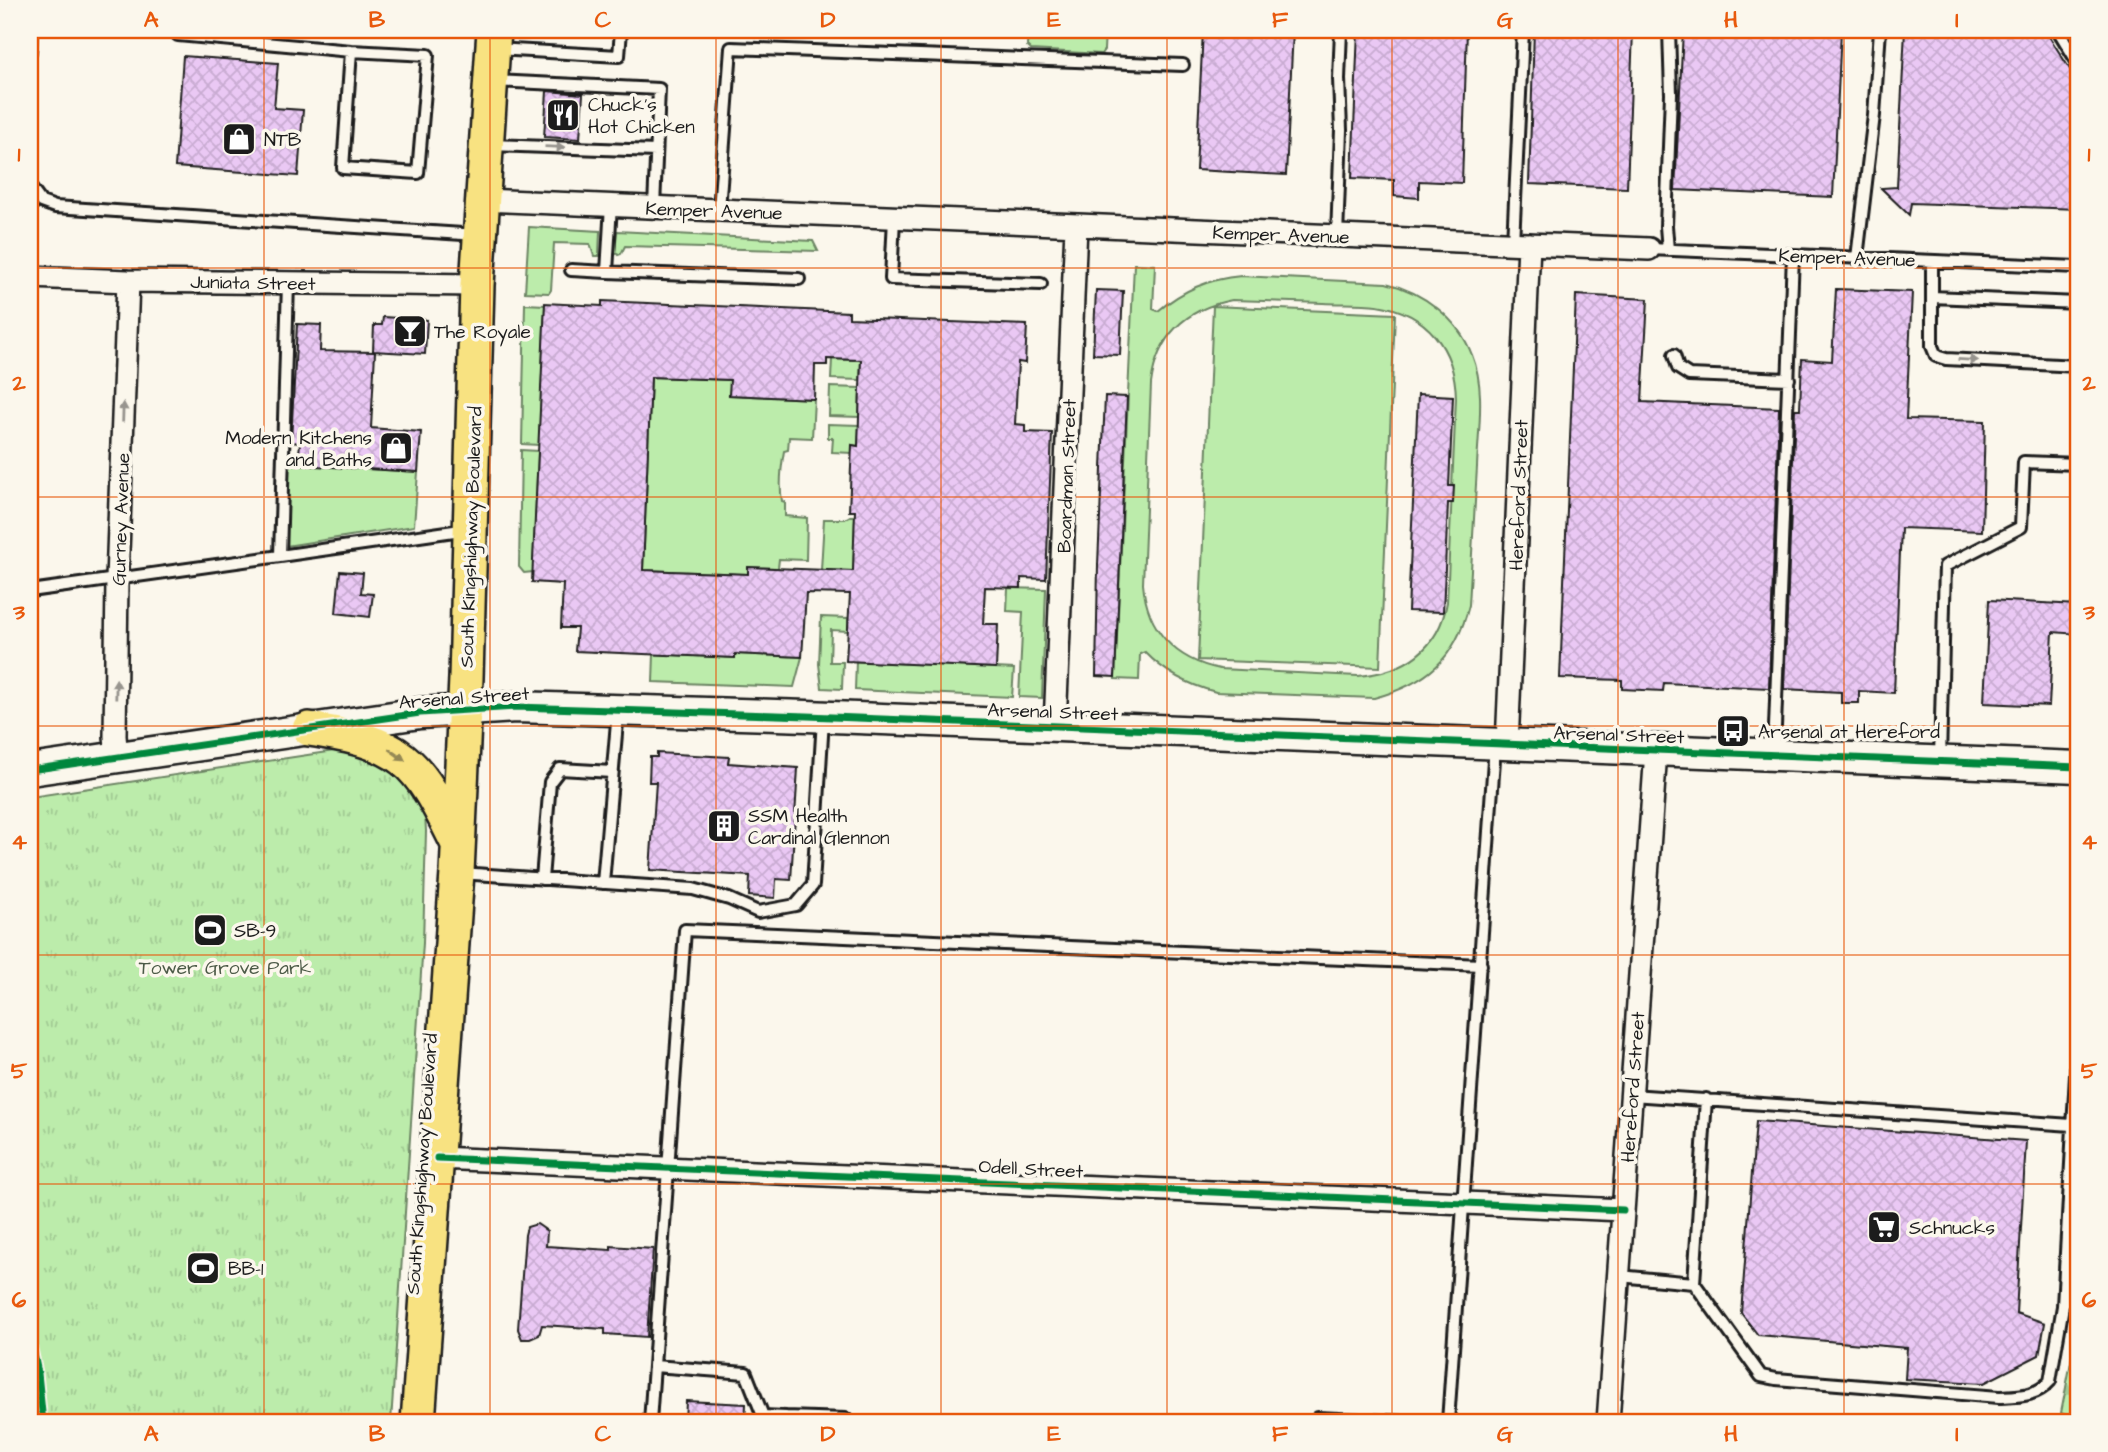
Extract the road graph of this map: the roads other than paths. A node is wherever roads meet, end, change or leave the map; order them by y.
1 (31, 30) edge
2 (178, 30) edge
3 (621, 30) edge
4 (1340, 30) edge
5 (1522, 30) edge
6 (1669, 30) edge
7 (1880, 30) edge
8 (2058, 30) edge
9 (232, 35) edge
10 (351, 51) junction
11 (30, 52) edge
12 (493, 53) edge
13 (2078, 63) edge
14 (1184, 65) dead end
15 (487, 145) junction
16 (656, 151) junction
17 (30, 187) edge
18 (483, 200) junction
19 (35, 202) edge
20 (611, 205) junction
21 (654, 207) junction
22 (719, 210) junction
23 (894, 218) junction
24 (1076, 226) junction
25 (481, 235) junction
26 (1337, 236) junction
27 (1521, 244) junction
28 (1659, 249) junction
29 (1793, 255) junction
30 (1857, 258) junction
31 (1932, 261) junction
32 (2078, 267) edge
33 (571, 270) dead end
34 (607, 272) junction
35 (30, 277) edge
36 (799, 279) dead end
37 (128, 281) junction
38 (288, 283) junction
39 (1041, 284) dead end
40 (477, 285) junction
41 (1932, 297) junction
42 (2078, 303) edge
43 (1674, 355) dead end
44 (2078, 366) edge
45 (1789, 379) junction
46 (2078, 464) edge
47 (470, 529) junction
48 (280, 555) junction
49 (117, 580) junction
50 (30, 591) edge
51 (465, 708) junction
52 (618, 710) junction
53 (823, 717) junction
54 (1055, 726) junction
55 (309, 729) junction
56 (1501, 745) junction
57 (1656, 751) junction
58 (1773, 756) junction
59 (117, 757) junction
60 (1940, 763) junction
61 (2078, 768) edge
62 (30, 770) edge
63 (612, 772) junction
64 (458, 859) junction
65 (542, 879) junction
66 (603, 883) junction
67 (1481, 965) junction
68 (2078, 1039) edge
69 (1631, 1095) junction
70 (1706, 1099) junction
71 (2072, 1125) junction
72 (437, 1158) junction
73 (668, 1168) junction
74 (1462, 1202) junction
75 (1623, 1210) junction
76 (1619, 1276) junction
77 (1694, 1283) junction
78 (654, 1366) junction
79 (1318, 1418) dead end
80 (785, 1420) edge
81 (418, 1422) edge
82 (650, 1422) edge
83 (846, 1422) edge
84 (1403, 1422) edge
85 (1448, 1422) edge
86 (1608, 1422) edge

1 - 11 lane
2 - 9 lane
3 - 12 lane
4 - 26 lane
5 - 27 lane
6 - 28 lane
7 - 30 lane
8 - 13 lane
9 - 10 lane
10 - 10 lane
12 - 15 main road, South Kingshighway Boulevard
12 - 16 lane
14 - 22 lane
15 -> 16 lane
15 - 18 main road, South Kingshighway Boulevard
16 - 21 lane
17 - 19 lane
18 - 20 street, Kemper Avenue
18 - 25 main road, South Kingshighway Boulevard
19 - 25 lane
20 - 21 street, Kemper Avenue
20 - 34 lane
21 - 22 street, Kemper Avenue
22 - 23 street, Kemper Avenue
23 - 24 street, Kemper Avenue
23 - 39 lane
24 - 26 street, Kemper Avenue
24 - 54 street, Boardman Street
25 - 40 main road, South Kingshighway Boulevard
26 - 27 street, Kemper Avenue
27 - 28 street, Kemper Avenue
27 - 56 street, Hereford Street
28 - 29 lane, Kemper Avenue
29 - 30 lane, Kemper Avenue
29 - 45 lane
30 - 31 lane, Kemper Avenue
31 - 32 lane, Kemper Avenue
31 - 41 lane
33 - 34 lane
34 - 36 lane
35 - 37 street, Juniata Street
37 - 38 street, Juniata Street
49 -> 37 street, Gurney Avenue
38 - 40 street, Juniata Street
38 - 48 lane
40 - 47 main road, South Kingshighway Boulevard
41 - 42 lane
41 -> 44 lane
43 - 45 lane
45 - 58 lane
46 - 60 lane
47 - 48 lane
47 - 51 main road, South Kingshighway Boulevard
48 - 49 lane
49 - 50 lane
59 -> 49 street, Gurney Avenue
51 - 52 main road, Arsenal Street
51 - 55 main road, Arsenal Street
51 - 64 main road, South Kingshighway Boulevard
52 - 53 main road, Arsenal Street
52 - 63 lane
53 - 54 main road, Arsenal Street
53 - 66 lane
54 - 56 main road, Arsenal Street
55 - 59 main road, Arsenal Street
55 -> 64 main road
56 - 57 main road, Arsenal Street
56 - 67 lane
57 - 58 main road, Arsenal Street
57 - 69 street, Hereford Street
58 - 60 main road, Arsenal Street
59 - 62 main road, Arsenal Street
60 - 61 main road, Arsenal Street
63 - 65 lane
63 - 66 lane
64 - 65 lane
64 - 72 main road, South Kingshighway Boulevard
65 - 66 lane
67 - 73 lane
67 - 74 lane
68 - 71 lane
69 - 70 lane
69 - 75 street, Hereford Street
70 - 71 lane
70 - 77 lane
71 - 77 lane
72 - 73 street, Odell Street
72 - 81 main road, South Kingshighway Boulevard
73 - 74 street, Odell Street
73 - 78 lane
74 - 75 street, Odell Street
74 - 85 lane
75 - 76 street, Hereford Street
76 - 77 lane
76 - 86 street, Hereford Street
78 - 80 lane
78 - 82 lane
79 - 84 lane
80 - 83 lane

